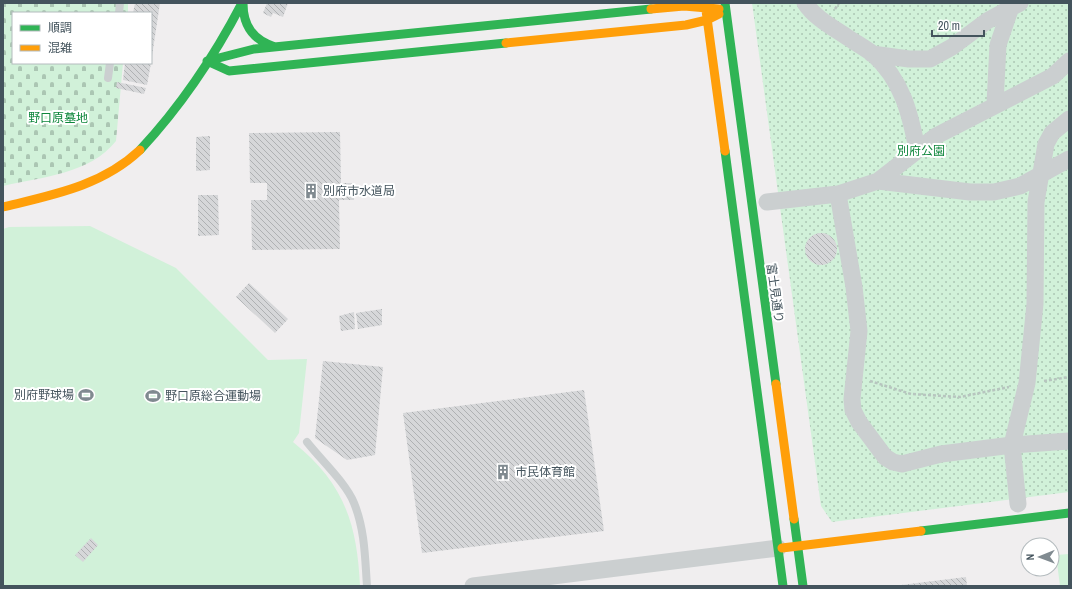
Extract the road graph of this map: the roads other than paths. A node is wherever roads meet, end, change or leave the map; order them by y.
1 (242, 3) edge
2 (805, 3) edge
3 (705, 5) edge
4 (1015, 6) edge
5 (725, 7) edge
6 (707, 20) junction
7 (275, 47) junction
8 (872, 54) junction
9 (207, 61) junction
10 (1069, 61) edge
11 (110, 64) edge
12 (1053, 76) junction
13 (108, 78) dead end
14 (1069, 81) edge
15 (995, 104) junction
16 (1069, 119) edge
17 (917, 149) junction
18 (1069, 158) edge
19 (1041, 173) junction
20 (878, 181) junction
21 (838, 194) junction
22 (767, 202) dead end
23 (3, 207) edge
24 (1069, 441) edge
25 (307, 442) dead end
26 (1012, 444) junction
27 (1018, 504) dead end
28 (1069, 513) edge
29 (797, 546) junction
30 (778, 548) junction
31 (368, 586) edge
32 (473, 586) edge
33 (783, 586) edge
34 (803, 586) edge

1 - 7 street
1 - 9 street
2 - 8 street
3 - 5 street
3 - 6 street
3 - 7 street
4 - 8 street
4 - 15 street
5 - 6 street
5 - 29 street, 富士見通り
6 - 9 street
6 - 30 street
7 - 9 street
8 - 17 street
9 - 23 street
10 - 12 street
11 - 13 lane
12 - 14 street
12 - 15 street
15 - 17 street
16 - 19 street
17 - 20 street
18 - 19 street
19 - 20 street
19 - 26 street
20 - 21 street
21 - 22 street
21 - 26 street
24 - 26 street
25 - 31 lane
26 - 27 street
28 - 29 street
29 - 30 street
29 - 34 street, 富士見通り
30 - 32 street
30 - 33 street

